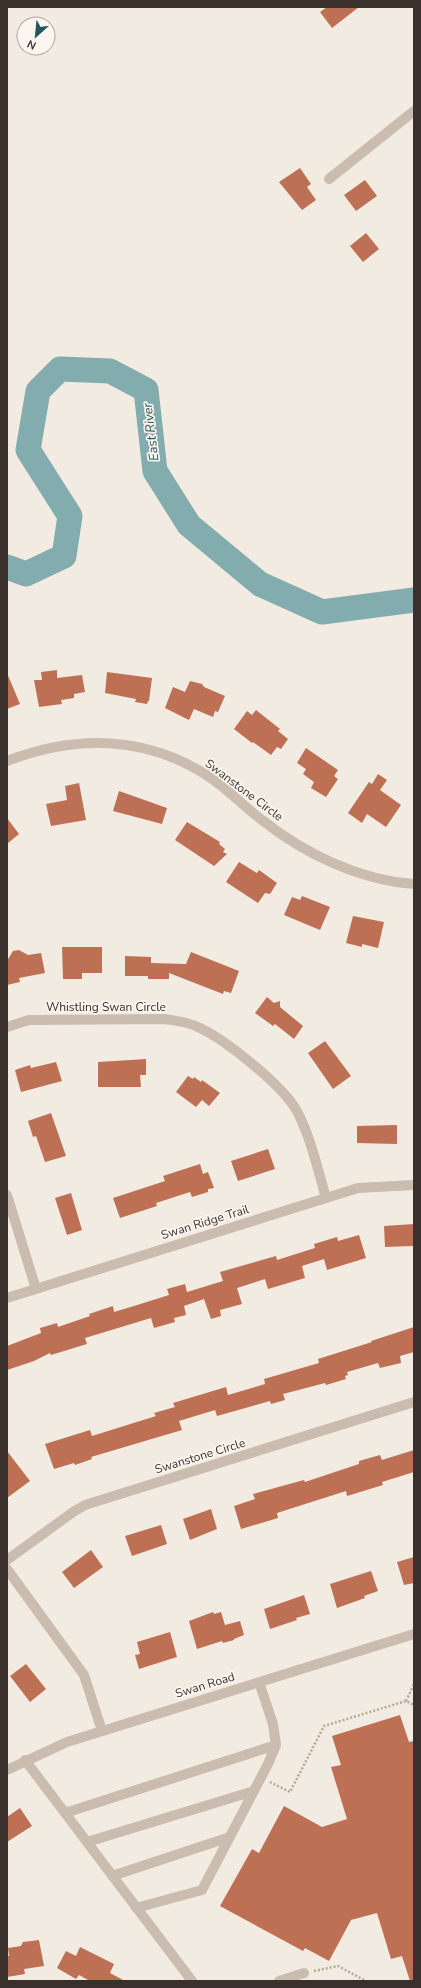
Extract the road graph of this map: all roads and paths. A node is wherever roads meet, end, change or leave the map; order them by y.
1 (414, 110) edge
2 (329, 179) dead end
3 (7, 761) edge
4 (414, 884) edge
5 (7, 1027) edge
6 (414, 1185) edge
7 (7, 1195) edge
8 (326, 1198) junction
9 (36, 1288) junction
10 (7, 1298) edge
11 (414, 1402) edge
12 (7, 1560) edge
13 (7, 1569) edge
14 (414, 1634) edge
15 (259, 1682) junction
16 (414, 1684) edge
17 (406, 1701) junction
18 (414, 1706) edge
19 (102, 1731) junction
20 (276, 1745) junction
21 (25, 1760) junction
22 (7, 1770) edge
23 (261, 1777) junction
24 (254, 1792) junction
25 (65, 1813) junction
26 (230, 1837) junction
27 (86, 1842) junction
28 (112, 1876) junction
29 (136, 1908) junction
30 (304, 1974) joint
31 (192, 1981) edge
32 (279, 1981) edge
33 (366, 1981) edge

1 - 2 street
3 - 4 street, Swanstone Circle
5 - 8 street, Whistling Swan Circle
6 - 8 street, Swan Ridge Trail
7 - 9 street
8 - 9 street, Swan Ridge Trail
9 - 10 street, Swan Ridge Trail
11 - 12 street, Swanstone Circle
13 - 19 street
14 - 15 street, Swan Road
15 - 19 street, Swan Road
15 - 20 street
16 - 17 path
17 - 18 path
17 - 23 path
19 - 21 street, Swan Road
20 - 23 street
20 - 25 street
21 - 22 street, Swan Road
21 - 25 street
23 - 24 street
24 - 26 street
24 - 27 street
25 - 27 street
26 - 28 street
26 - 29 street
27 - 28 street
28 - 29 street
29 - 31 street
30 - 32 street
30 - 33 path

